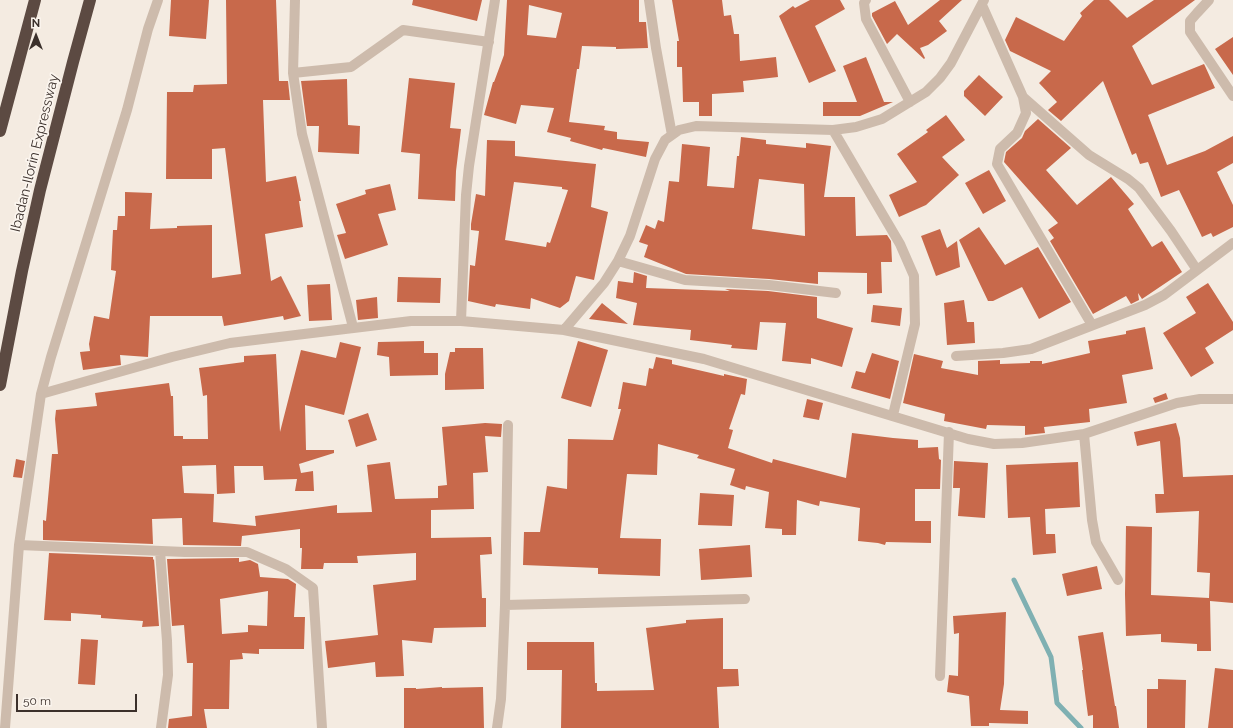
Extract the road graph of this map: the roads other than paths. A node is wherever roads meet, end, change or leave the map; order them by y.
1 (35, 0) edge
2 (90, 0) edge
3 (158, 0) edge
4 (295, 0) edge
5 (495, 0) edge
6 (649, 0) edge
7 (866, 0) edge
8 (1209, 0) edge
9 (983, 3) edge
10 (488, 42) junction
11 (293, 73) junction
12 (1233, 96) edge
13 (1023, 97) junction
14 (910, 102) junction
15 (834, 130) junction
16 (0, 131) edge
17 (672, 135) junction
18 (1233, 244) edge
19 (618, 261) junction
20 (1197, 270) junction
21 (836, 293) dead end
22 (461, 321) junction
23 (1092, 325) junction
24 (353, 327) junction
25 (564, 330) junction
26 (956, 356) dead end
27 (0, 386) edge
28 (41, 394) junction
29 (1233, 398) edge
30 (893, 415) junction
31 (508, 426) dead end
32 (949, 432) junction
33 (1084, 434) junction
34 (19, 545) junction
35 (160, 551) junction
36 (1118, 580) dead end
37 (744, 600) dead end
38 (505, 605) junction
39 (940, 676) dead end
40 (4, 728) edge
41 (161, 728) edge
42 (322, 728) edge
43 (497, 728) edge

1 - 16 highway
2 - 27 highway, Ibadan-Ilorin Expressway
3 - 28 street
4 - 11 street
5 - 10 street
6 - 17 street
7 - 14 street
8 - 12 street
9 - 13 street
9 - 14 street
10 - 11 street
10 - 22 street
11 - 24 street
13 - 20 street
13 - 23 street
14 - 15 street
15 - 17 street
15 - 30 street
17 - 19 street
18 - 20 street
19 - 21 street
19 - 25 street
20 - 23 street
22 - 24 street
22 - 25 street
23 - 26 street
24 - 28 street
25 - 30 street
28 - 34 street
29 - 33 street
30 - 32 street
31 - 38 street
32 - 33 street
32 - 39 street
33 - 36 street
34 - 35 street
34 - 40 street
35 - 41 street
35 - 42 street
37 - 38 street
38 - 43 street

